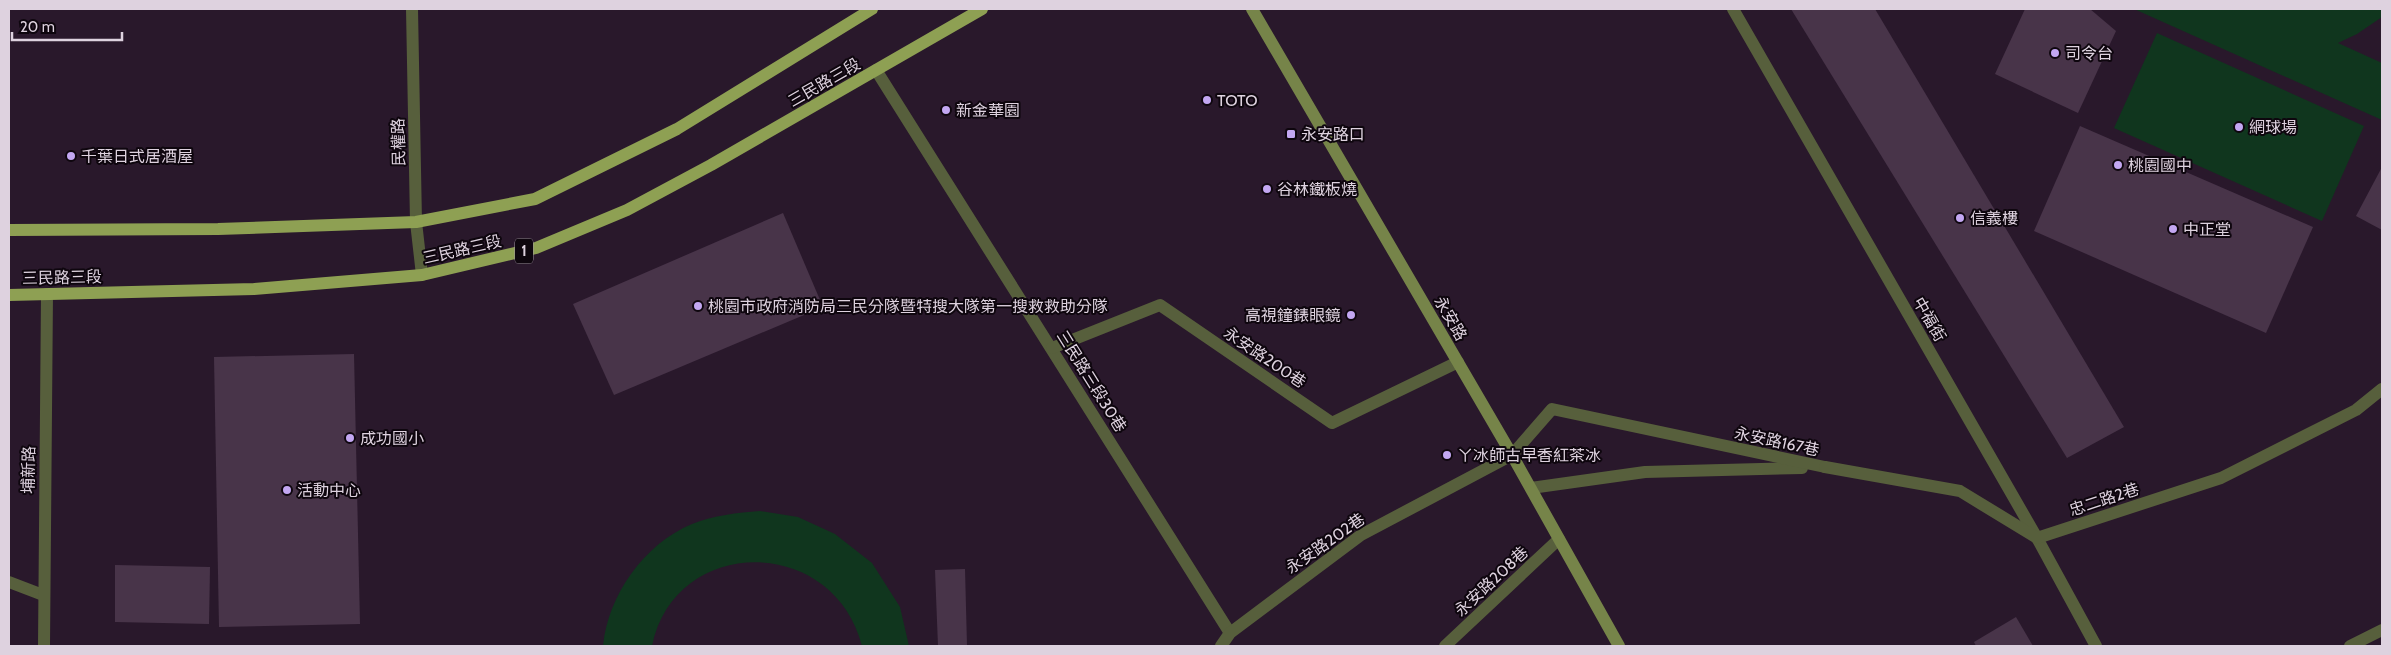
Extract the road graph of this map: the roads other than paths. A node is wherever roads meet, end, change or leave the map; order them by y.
1 (412, 9) edge
2 (872, 9) edge
3 (982, 9) edge
4 (1252, 9) edge
5 (1733, 9) edge
6 (876, 70) junction
7 (416, 222) junction
8 (9, 230) edge
9 (422, 275) junction
10 (47, 294) junction
11 (9, 295) edge
12 (1052, 348) junction
13 (1458, 362) junction
14 (2382, 389) edge
15 (1512, 455) junction
16 (1826, 467) junction
17 (1531, 488) junction
18 (2037, 538) junction
19 (1559, 539) junction
20 (9, 582) edge
21 (43, 595) junction
22 (2382, 630) edge
23 (1230, 633) junction
24 (44, 646) edge
25 (1221, 646) edge
26 (1445, 646) edge
27 (1619, 646) edge
28 (2096, 646) edge
29 (2350, 646) edge

1 - 7 street, 民權路
2 - 7 main road, 三民路三段
3 - 6 main road, 三民路三段 / 1
4 - 13 main road, 永安路
5 - 18 street, 中福街
6 - 9 main road, 三民路三段 / 1
6 - 12 street, 三民路三段30巷
7 - 8 main road, 三民路三段
7 - 9 street, 民權路
9 - 10 main road, 三民路三段 / 1
10 - 11 main road, 三民路三段 / 1
10 - 21 street, 埔新路
12 - 13 street, 永安路200巷
12 - 23 street, 三民路三段30巷
13 - 15 main road, 永安路
14 - 18 street, 忠二路2巷
15 - 16 street, 永安路167巷
15 - 17 main road, 永安路
15 - 23 street, 永安路202巷
16 - 17 street, 永安路167巷
16 - 18 street
17 - 19 main road, 永安路
18 - 28 street, 中福街
19 - 26 street, 永安路208巷
19 - 27 main road, 永安路
20 - 21 street
21 - 24 street, 埔新路
22 - 29 street
23 - 25 street, 永安路202巷

